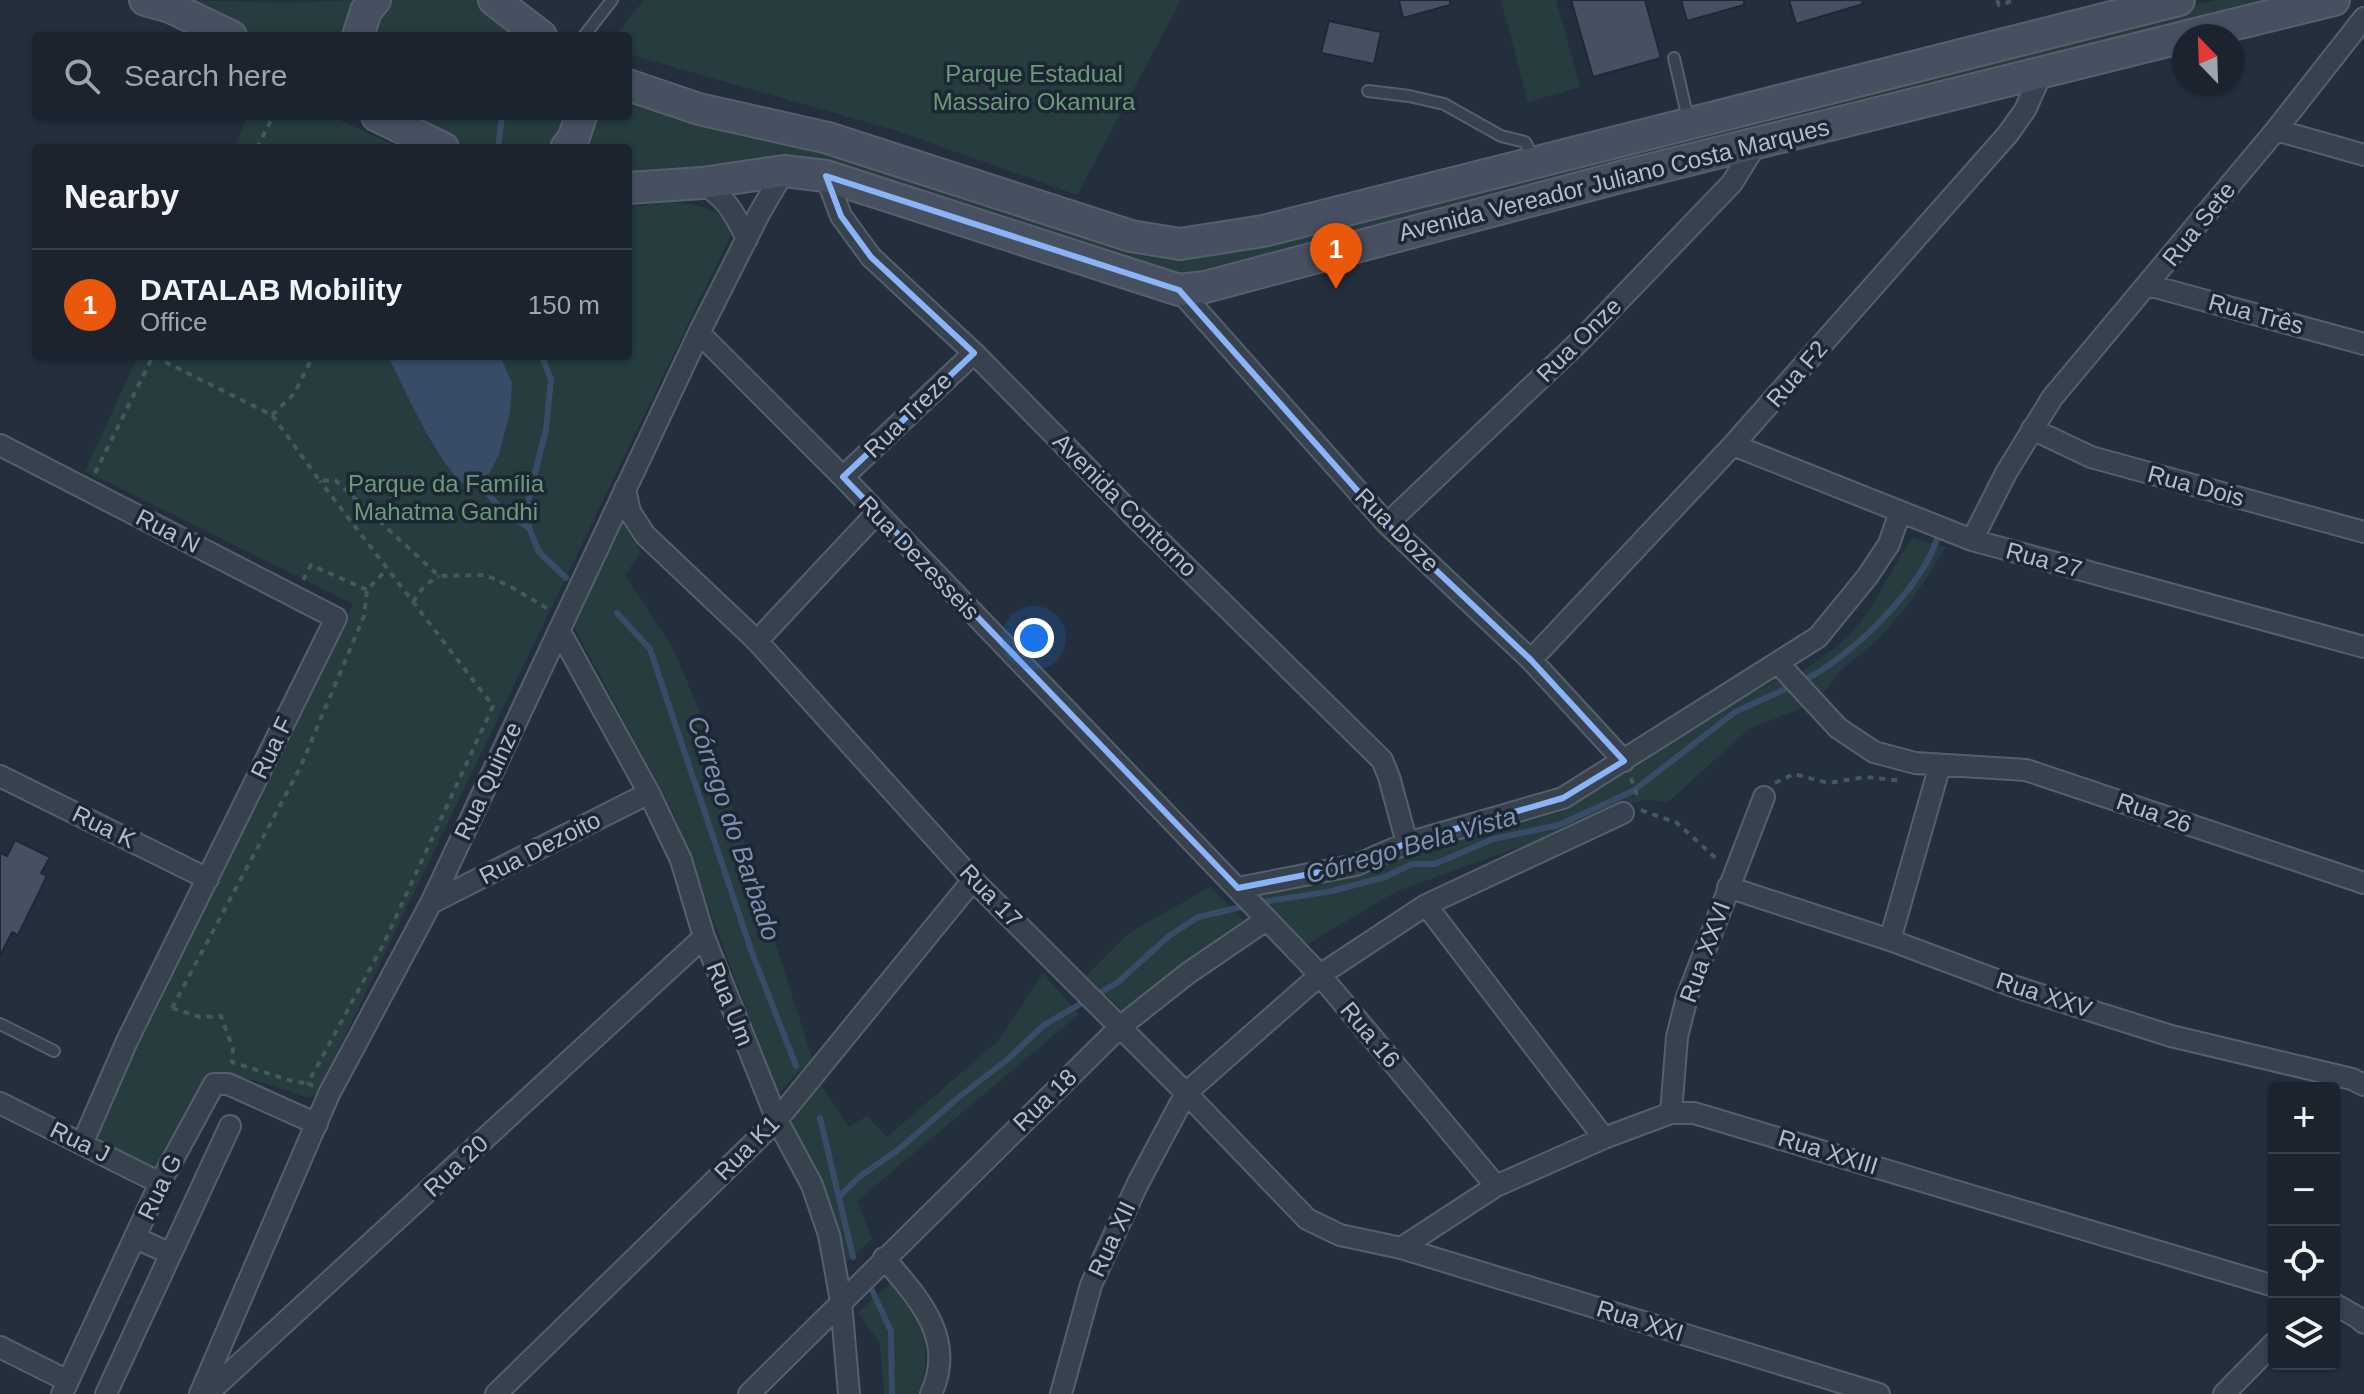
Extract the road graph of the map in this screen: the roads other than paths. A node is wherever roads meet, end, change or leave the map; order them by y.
1 (145, 0) edge
2 (375, 0) edge
3 (494, 0) edge
4 (612, 0) edge
5 (2179, 0) edge
6 (2334, 0) edge
7 (2364, 18) edge
8 (2235, 24) edge
9 (223, 32) edge
10 (359, 32) edge
11 (536, 32) edge
12 (587, 32) edge
13 (2172, 39) edge
14 (1674, 58) dead end
15 (2042, 72) junction
16 (632, 86) edge
17 (1368, 91) dead end
18 (385, 120) edge
19 (580, 120) edge
20 (1689, 125) junction
21 (2276, 130) junction
22 (435, 144) edge
23 (569, 144) edge
24 (1756, 144) junction
25 (2364, 155) edge
26 (1537, 163) junction
27 (784, 171) junction
28 (826, 176) junction
29 (702, 183) junction
30 (632, 188) edge
31 (747, 239) junction
32 (2148, 285) junction
33 (1179, 290) junction
34 (699, 333) junction
35 (2364, 344) edge
36 (974, 353) junction
37 (2032, 429) junction
38 (0, 445) edge
39 (1733, 445) junction
40 (843, 477) junction
41 (625, 489) junction
42 (1900, 512) junction
43 (876, 514) junction
44 (1387, 524) junction
45 (2364, 532) edge
46 (1966, 538) junction
47 (336, 618) joint
48 (559, 630) junction
49 (757, 641) junction
50 (2364, 647) edge
51 (1531, 660) junction
52 (1783, 668) junction
53 (1940, 765) junction
54 (1627, 769) junction
55 (0, 776) edge
56 (649, 793) junction
57 (1764, 797) road end
58 (1632, 808) road end
59 (1407, 843) junction
60 (208, 879) junction
61 (973, 880) junction
62 (1731, 880) junction
63 (2364, 883) edge
64 (1240, 891) junction
65 (431, 903) junction
66 (1426, 905) junction
67 (1264, 917) junction
68 (704, 937) junction
69 (1890, 940) junction
70 (1320, 975) junction
71 (0, 1024) edge
72 (1120, 1027) junction
73 (54, 1051) dead end
74 (2364, 1085) edge
75 (1186, 1093) junction
76 (0, 1103) edge
77 (1671, 1113) junction
78 (777, 1120) junction
79 (317, 1124) junction
80 (230, 1126) dead end
81 (1604, 1138) junction
82 (83, 1142) junction
83 (160, 1183) junction
84 (1496, 1186) junction
85 (136, 1238) junction
86 (1401, 1248) junction
87 (171, 1254) junction
88 (884, 1258) junction
89 (2268, 1284) edge
90 (841, 1301) junction
91 (2340, 1308) edge
92 (2364, 1323) edge
93 (0, 1347) edge
94 (2268, 1349) edge
95 (65, 1387) edge
96 (106, 1394) edge
97 (200, 1394) edge
98 (207, 1394) edge
99 (496, 1394) edge
100 (749, 1394) edge
101 (849, 1394) edge
102 (931, 1394) edge
103 (1061, 1394) edge
104 (1879, 1394) edge
105 (2224, 1394) edge

1 - 9 main road
2 - 10 main road
3 - 11 main road
4 - 12 lane
5 - 20 main road, Avenida Vereador Juliano Costa Marques
6 - 8 main road, Avenida Vereador Juliano Costa Marques
7 - 21 street, Rua Sete
13 - 15 main road, Avenida Vereador Juliano Costa Marques
14 - 20 lane
15 - 24 main road, Avenida Vereador Juliano Costa Marques
15 - 39 street, Rua F2
16 - 26 main road, Avenida Vereador Juliano Costa Marques
17 - 26 lane
18 - 22 main road
19 - 23 main road
20 - 26 main road, Avenida Vereador Juliano Costa Marques
21 - 25 street
21 - 32 street, Rua Sete
24 - 33 main road, Avenida Vereador Juliano Costa Marques
24 - 44 street, Rua Onze
27 - 28 main road, Avenida Vereador Juliano Costa Marques
27 - 29 main road, Avenida Vereador Juliano Costa Marques
27 - 31 street, Rua Quinze
28 - 33 main road, Avenida Vereador Juliano Costa Marques
28 - 36 street, Avenida Contorno
29 - 30 main road, Avenida Vereador Juliano Costa Marques
29 - 31 street
31 - 34 street, Rua Quinze
32 - 35 street, Rua Três
32 - 37 street, Rua Sete
33 - 44 street, Rua Doze
34 - 40 street, Rua Dezesseis
34 - 41 street, Rua Quinze
36 - 40 street, Rua Treze
36 - 59 street, Avenida Contorno
37 - 45 street, Rua Dois
37 - 46 street, Rua Sete
38 - 47 street, Rua N
39 - 42 street, Rua 27
39 - 51 street, Rua F2
40 - 43 street, Rua Dezesseis
41 - 48 street, Rua Quinze
41 - 49 street, Rua 17
42 - 46 street, Rua 27
42 - 52 street
43 - 49 street
43 - 64 street, Rua Dezesseis
44 - 51 street, Rua Doze
46 - 50 street, Rua 27
47 - 60 street, Rua F
48 - 56 street, Rua Um
48 - 65 street, Rua Quinze
49 - 61 street, Rua 17
51 - 54 street, Rua Doze
52 - 53 street, Rua 26
52 - 54 street
53 - 63 street, Rua 26
53 - 69 street
54 - 59 street
55 - 60 street, Rua K
56 - 65 street, Rua Dezoito
56 - 68 street, Rua Um
57 - 62 street, Rua XXVI
58 - 66 street
59 - 64 street
60 - 82 street, Rua F
61 - 72 street, Rua 17
61 - 78 street, Rua K1
62 - 69 street, Rua XXV
62 - 77 street, Rua XXVI
64 - 67 street, Rua 16
65 - 79 street, Rua Quinze
66 - 70 street
66 - 81 street
67 - 70 street, Rua 16
67 - 72 street, Rua 18
68 - 78 street, Rua Um
68 - 98 street, Rua 20
69 - 74 street, Rua XXV
70 - 75 street
70 - 84 street, Rua 16
71 - 73 lane
72 - 75 street, Rua 17
72 - 88 street, Rua 18
75 - 86 street, Rua 17
75 - 103 street, Rua XII
76 - 82 street, Rua J
77 - 81 street, Rua XXIII
77 - 89 street, Rua XXIII
78 - 90 street, Rua Um
78 - 99 street, Rua K1
79 - 83 street, Rua G
79 - 97 street, Rua Quinze
80 - 87 street
81 - 84 street, Rua XXIII
82 - 83 street, Rua J
83 - 85 street, Rua G
84 - 86 street, Rua XXIII
85 - 87 street
85 - 95 street, Rua G
86 - 104 street, Rua XXI
87 - 96 street
88 - 90 street, Rua 18
88 - 102 street
90 - 100 street, Rua 18
90 - 101 street, Rua Um
91 - 92 street
93 - 95 street
94 - 105 street

